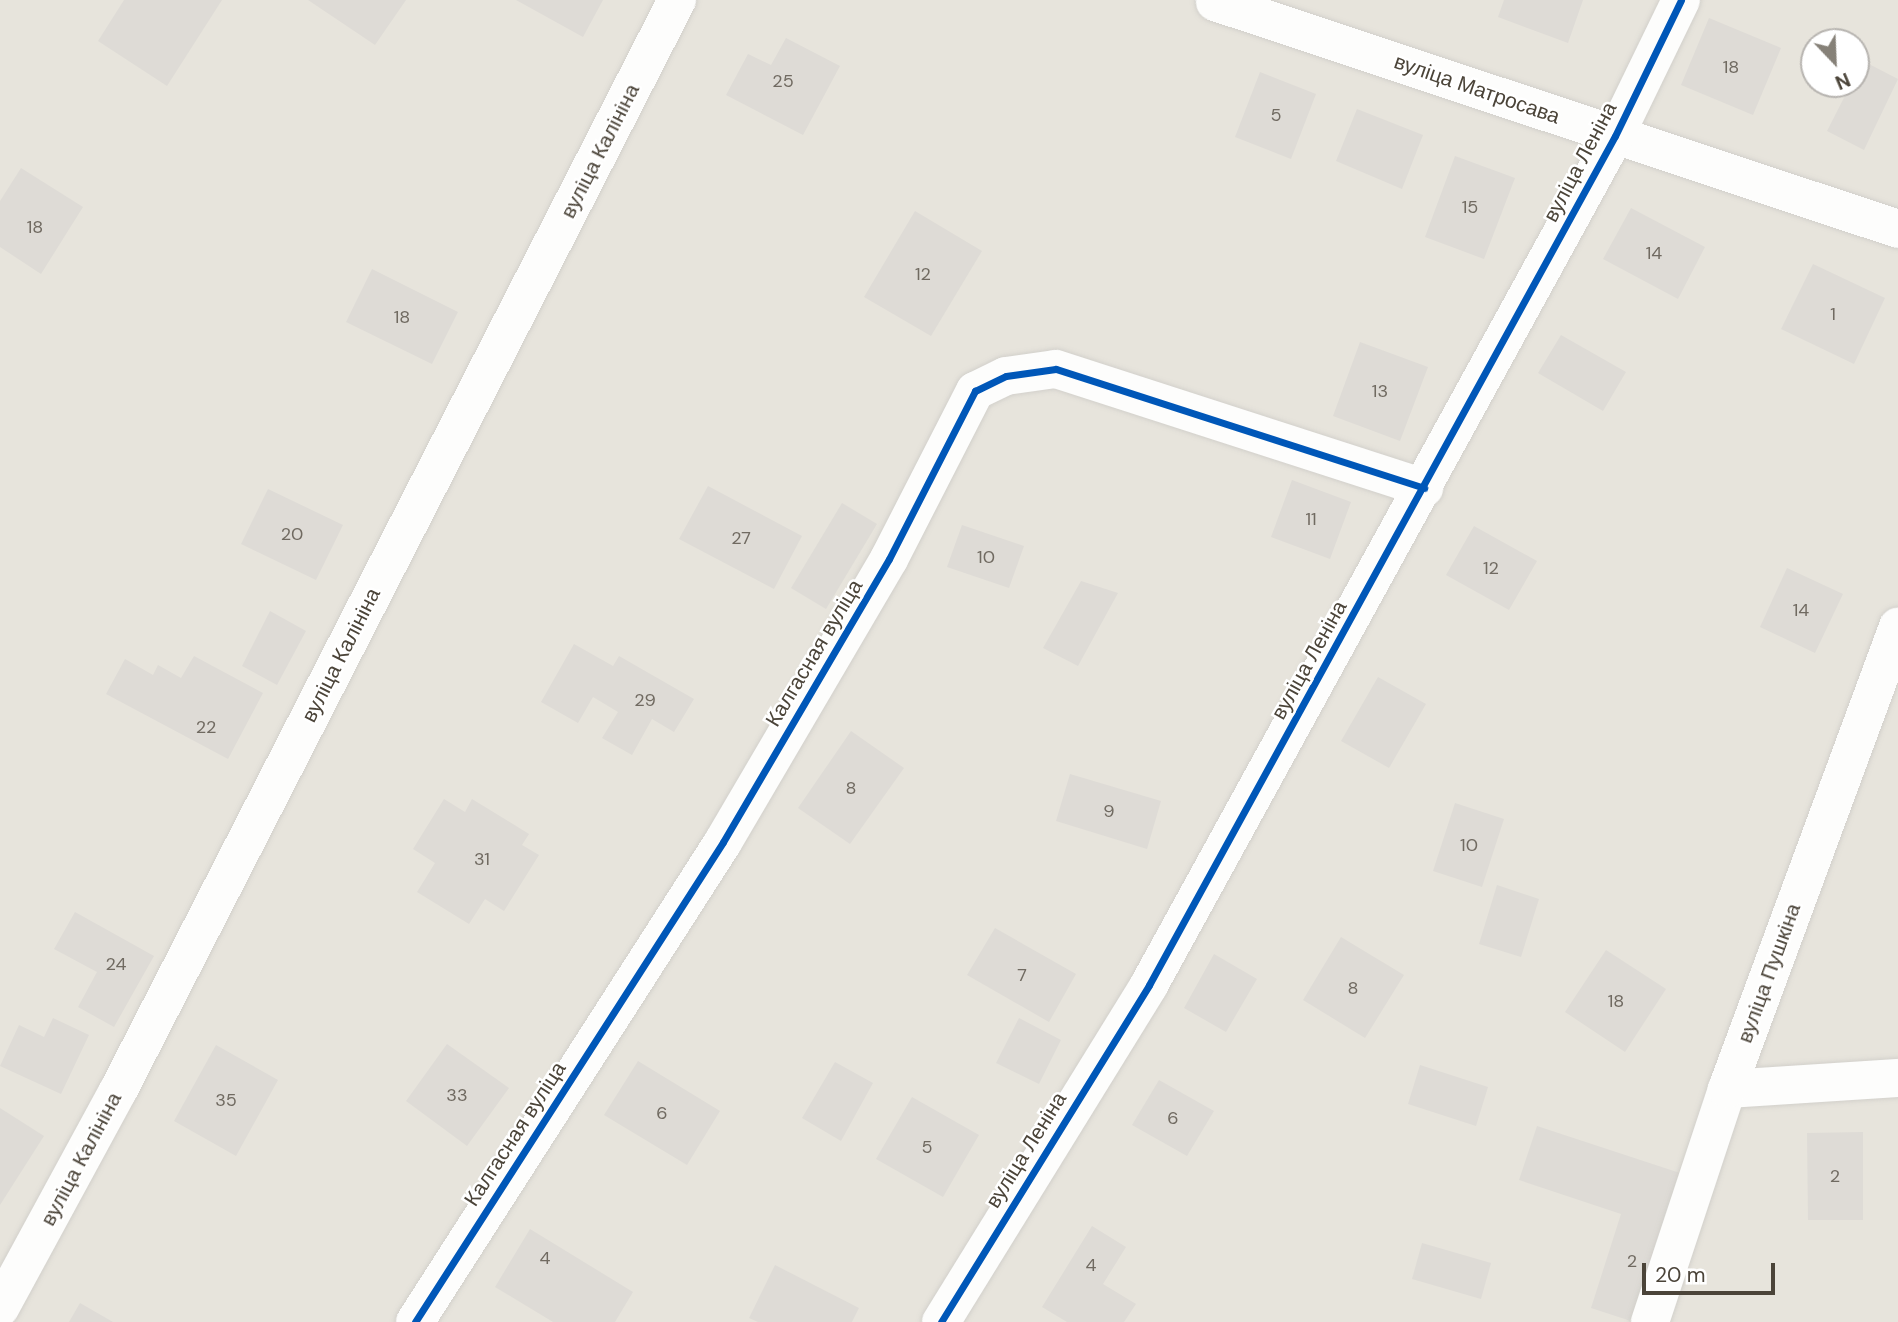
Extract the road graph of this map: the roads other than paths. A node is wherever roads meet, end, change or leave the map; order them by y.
1 (677, 0) edge
2 (1681, 0) edge
3 (1215, 2) edge
4 (1615, 136) junction
5 (1898, 229) edge
6 (1424, 488) junction
7 (1896, 636) edge
8 (1898, 1078) edge
9 (1727, 1089) junction
10 (0, 1308) edge
11 (415, 1322) edge
12 (941, 1322) edge
13 (1650, 1322) edge

1 - 10 street, вуліца Калініна
2 - 4 street, вуліца Леніна
3 - 4 street, вуліца Матросава
4 - 5 street, вуліца Матросава
4 - 6 street, вуліца Леніна
6 - 11 street, Калгасная вуліца
6 - 12 street, вуліца Леніна
7 - 9 street, вуліца Пушкіна
8 - 9 street
9 - 13 street, вуліца Пушкіна

